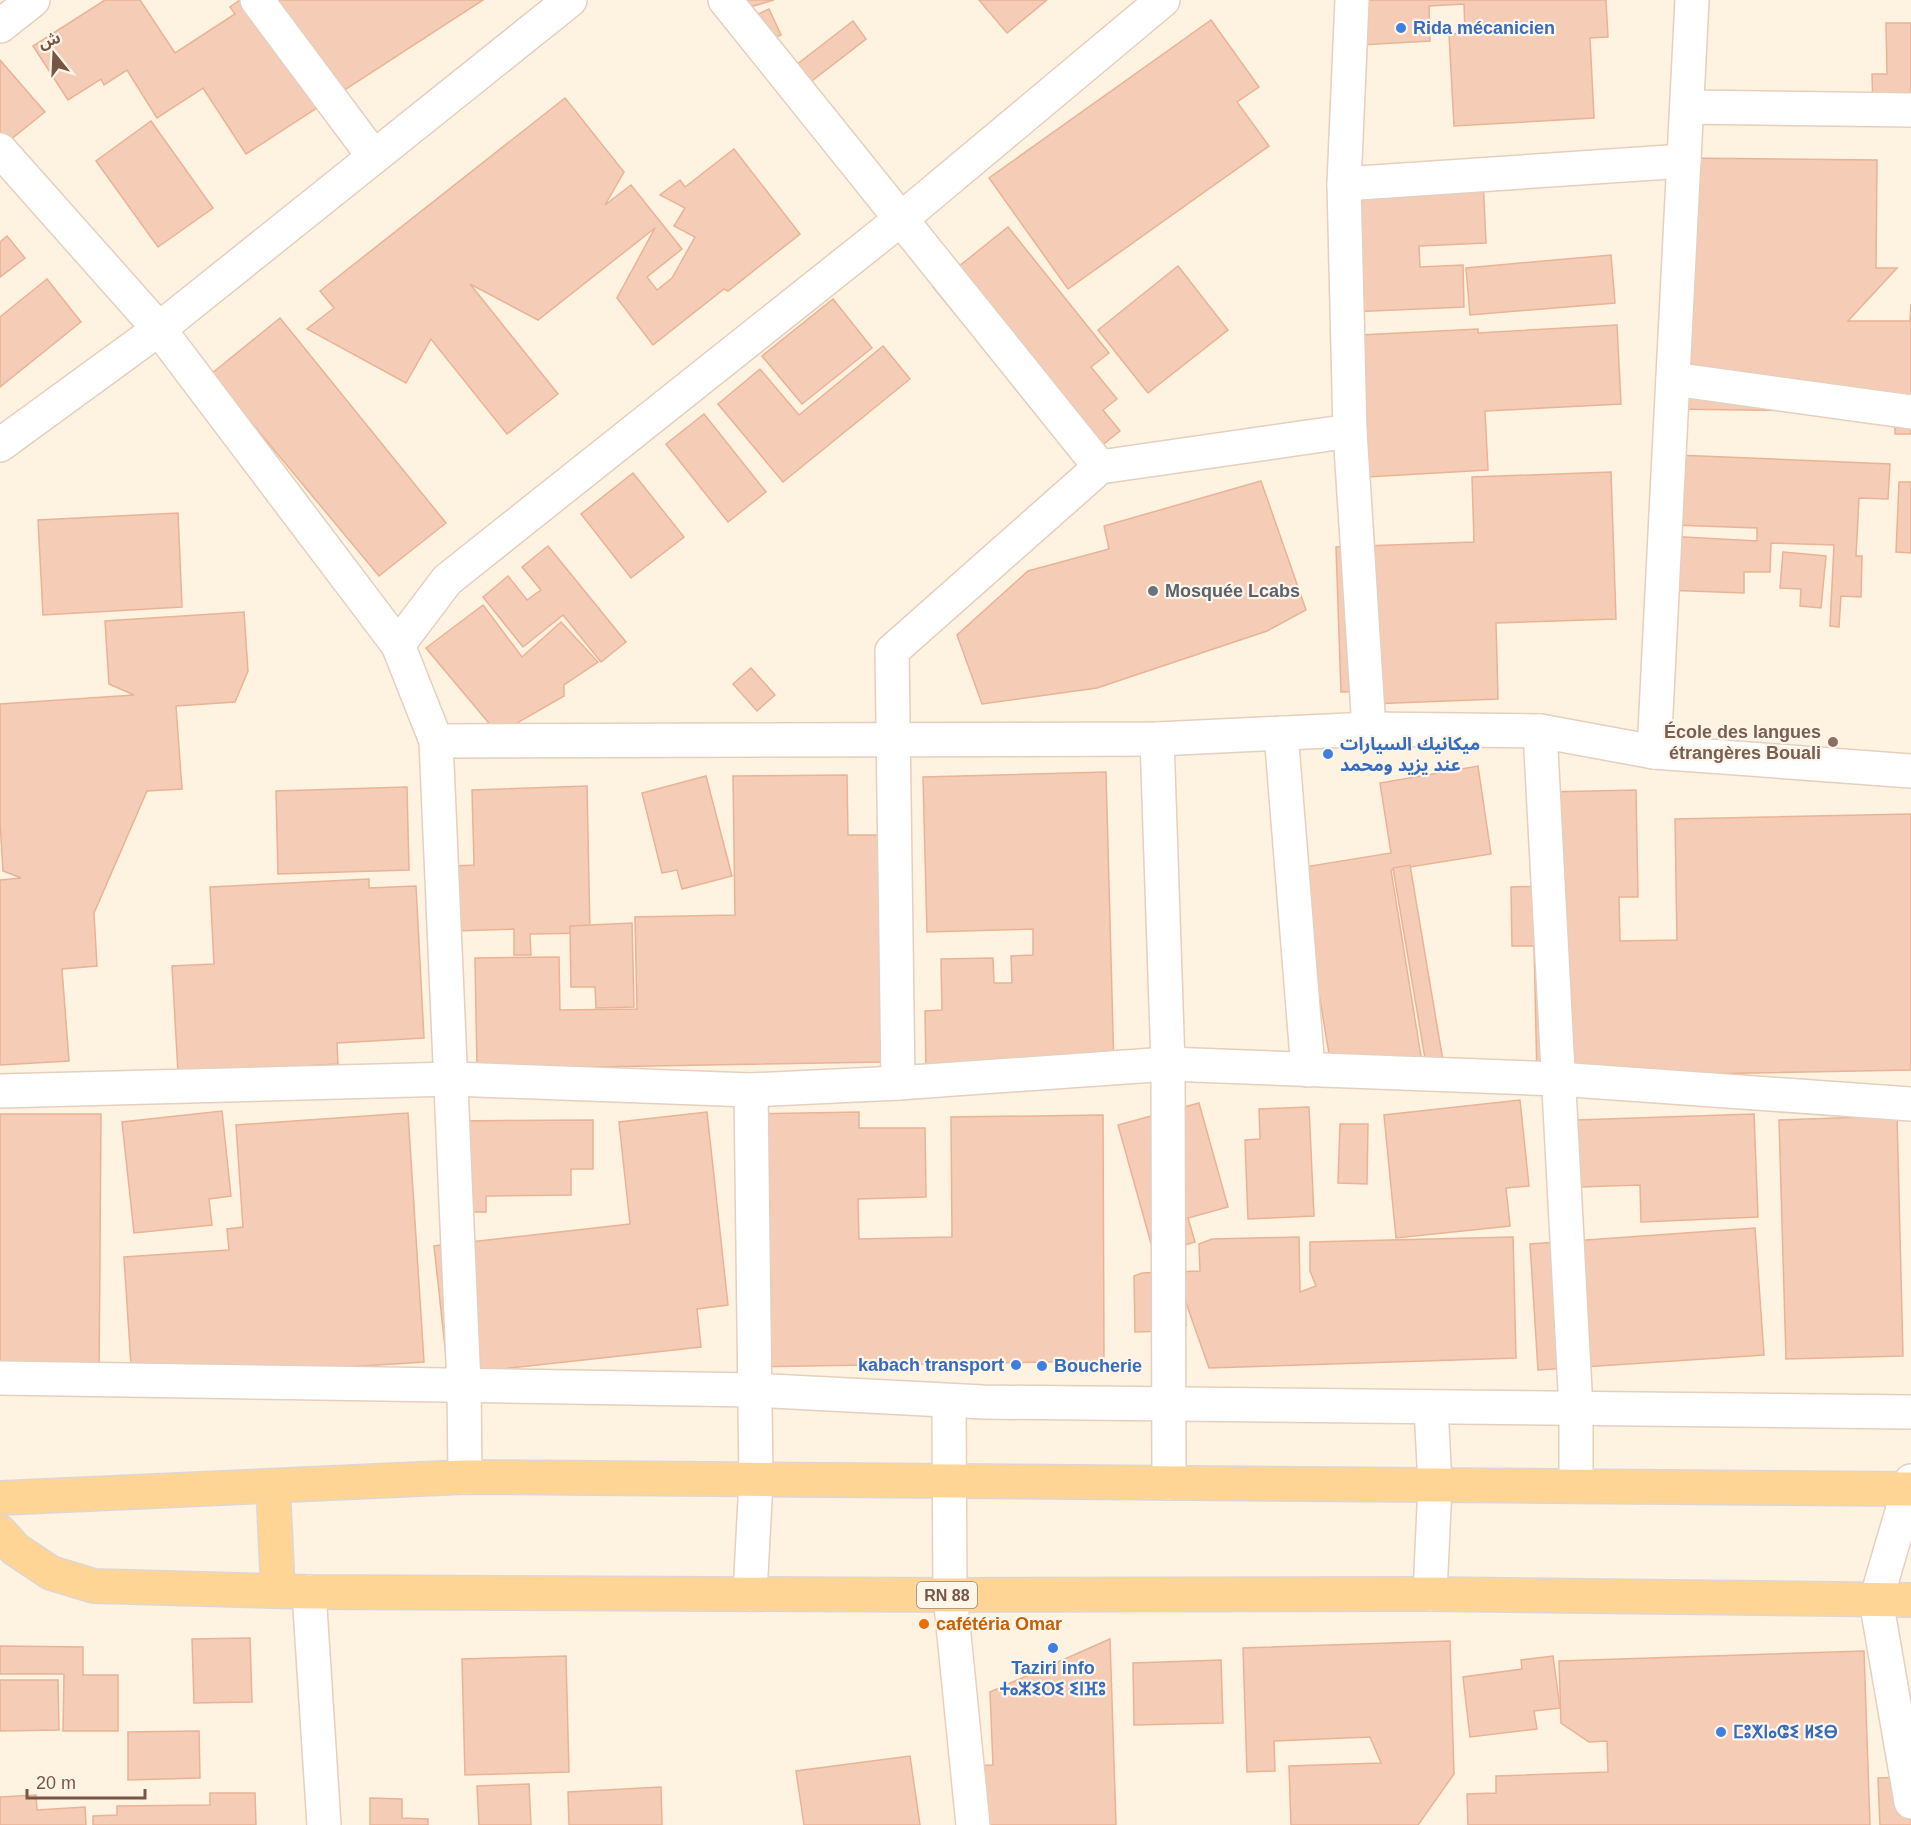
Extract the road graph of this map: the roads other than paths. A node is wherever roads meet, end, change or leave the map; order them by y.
1 (33, 0) edge
2 (257, 0) edge
3 (570, 0) edge
4 (725, 0) edge
5 (1163, 0) edge
6 (1352, 0) edge
7 (1692, 0) edge
8 (0, 26) edge
9 (1687, 107) junction
10 (1911, 110) edge
11 (0, 150) edge
12 (374, 157) junction
13 (1684, 161) junction
14 (1344, 184) junction
15 (901, 219) junction
16 (159, 329) junction
17 (1673, 379) junction
18 (1911, 412) edge
19 (1350, 431) junction
20 (0, 445) edge
21 (1100, 467) junction
22 (398, 645) junction
23 (1369, 729) junction
24 (1540, 731) junction
25 (1281, 733) junction
26 (895, 738) junction
27 (1157, 739) junction
28 (436, 741) junction
29 (1654, 752) junction
30 (1911, 771) edge
31 (1168, 1064) junction
32 (1308, 1070) junction
33 (452, 1079) junction
34 (1558, 1079) junction
35 (898, 1083) junction
36 (751, 1090) junction
37 (0, 1091) edge
38 (1911, 1104) edge
39 (0, 1378) edge
40 (464, 1385) junction
41 (754, 1390) junction
42 (949, 1401) junction
43 (1168, 1404) junction
44 (1431, 1407) junction
45 (1576, 1408) junction
46 (1911, 1412) edge
47 (465, 1477) junction
48 (756, 1480) junction
49 (951, 1481) junction
50 (1169, 1483) junction
51 (1435, 1485) junction
52 (273, 1486) junction
53 (1576, 1486) junction
54 (1910, 1486) edge
55 (0, 1498) edge
56 (0, 1532) edge
57 (293, 1592) junction
58 (750, 1594) junction
59 (1430, 1594) junction
60 (950, 1595) junction
61 (1876, 1600) junction
62 (1911, 1600) edge
63 (1911, 1802) edge
64 (324, 1825) edge
65 (973, 1825) edge

1 - 8 street
2 - 12 street
3 - 12 street
4 - 15 street
5 - 15 street
6 - 14 street
7 - 9 street
9 - 10 street
9 - 13 street
11 - 16 street
12 - 16 street
13 - 14 street
13 - 17 street
14 - 19 street
15 - 21 street
15 - 22 street
16 - 20 street
16 - 22 street
17 - 18 street
17 - 29 street
19 - 21 street
19 - 23 street
21 - 26 street
22 - 28 street
23 - 24 street
23 - 25 street
24 - 29 street
24 - 34 street
25 - 27 street
25 - 32 street
26 - 27 street
26 - 28 street
26 - 35 street
27 - 31 street
28 - 33 street
29 - 30 street
31 - 32 street
31 - 35 street
31 - 43 street
32 - 34 street
33 - 36 street
33 - 37 street
33 - 40 street
34 - 38 street
34 - 45 street
35 - 36 street
36 - 41 street
39 - 40 street
40 - 41 street
40 - 47 street
41 - 42 street
41 - 48 street
42 - 43 street
42 - 49 street
43 - 44 street
43 - 50 street
44 - 45 street
44 - 51 street
45 - 46 street
45 - 53 street
47 - 48 main road
47 - 52 main road
48 - 49 main road
48 - 58 street
49 - 50 main road
49 - 60 street
50 - 51 main road
51 - 53 main road
51 - 59 street
52 - 55 main road
52 - 57 main road
53 - 54 main road
54 - 61 street
56 - 57 main road, RN 88
57 - 58 main road, RN 88
57 - 64 street
58 - 60 main road, RN 88
59 - 60 main road, RN 88
59 - 61 main road, RN 88
60 - 65 street
61 - 62 main road, RN 88
61 - 63 street

